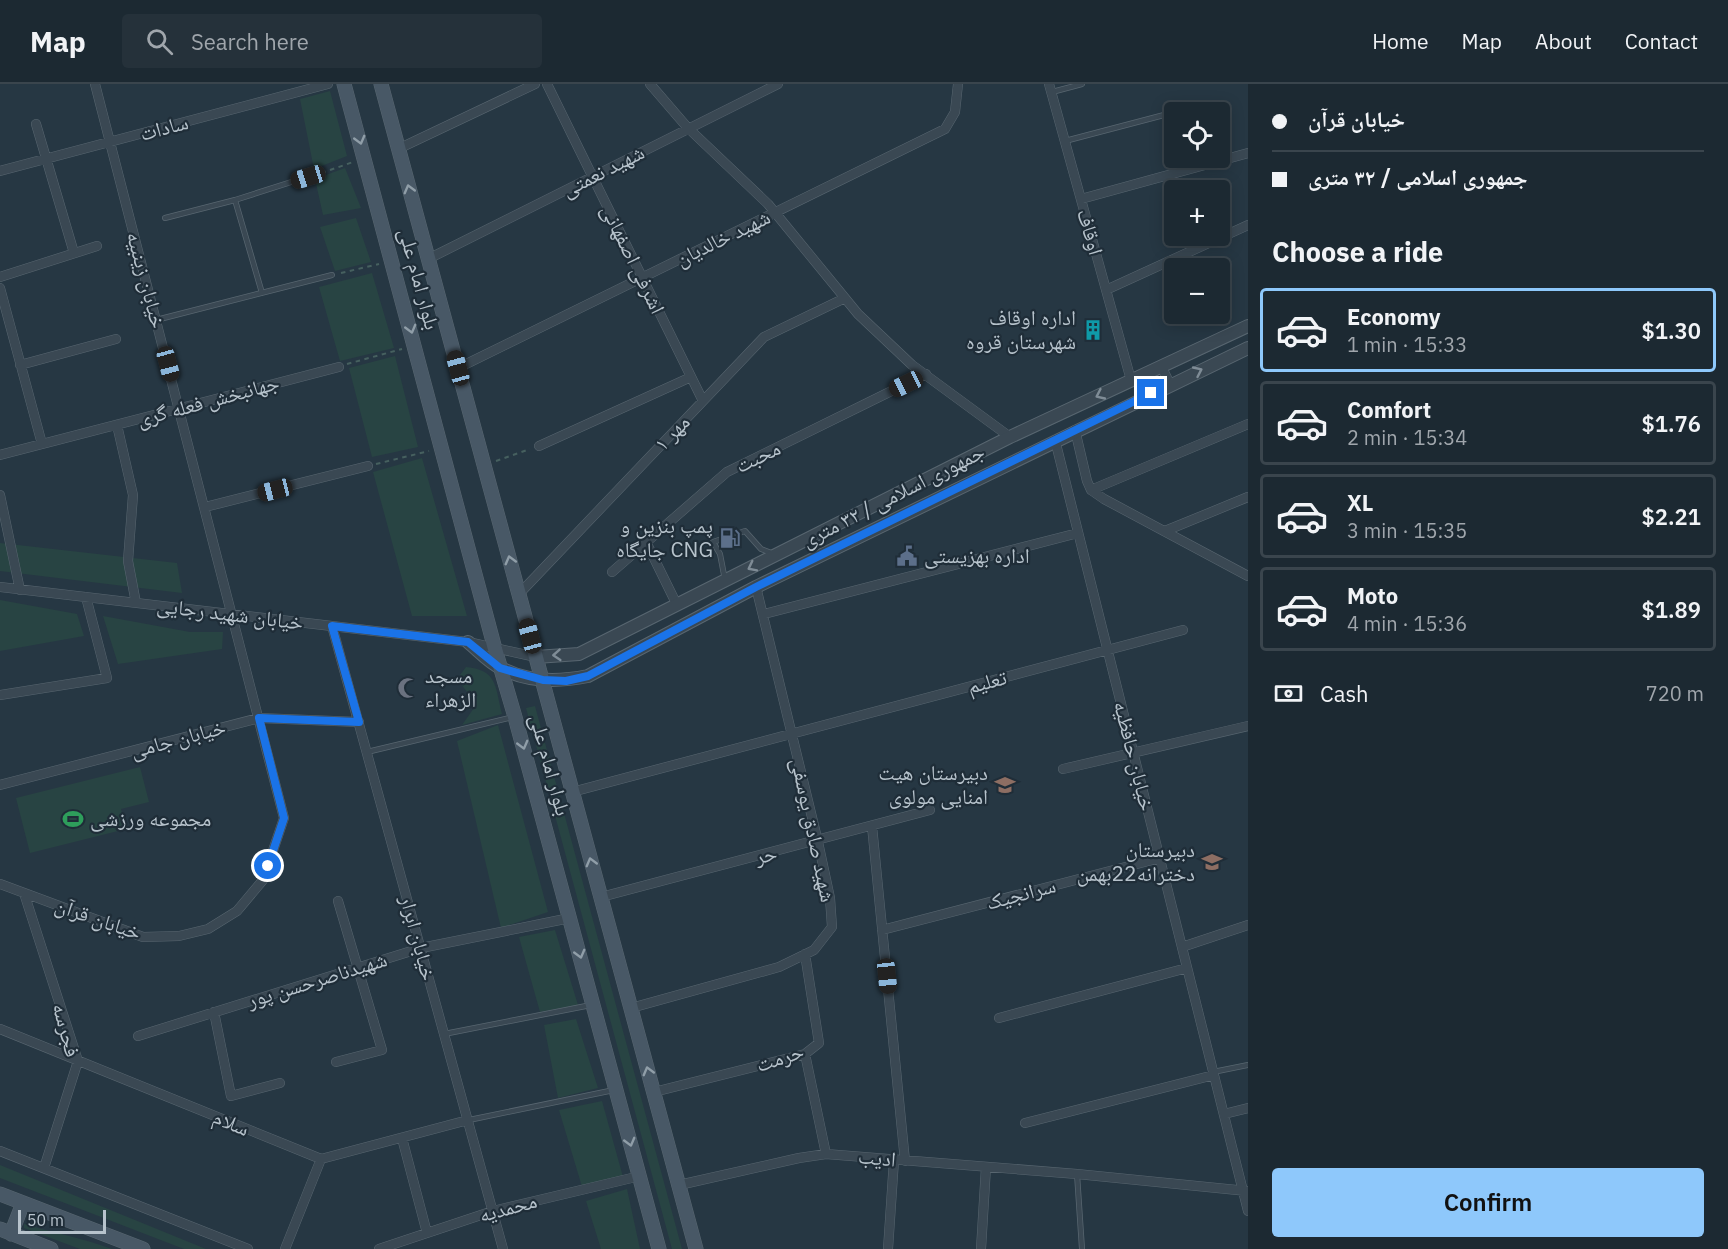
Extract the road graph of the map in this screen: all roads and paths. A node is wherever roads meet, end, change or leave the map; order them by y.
1 (95, 84) edge
2 (328, 84) edge
3 (344, 84) edge
4 (381, 84) edge
5 (535, 84) edge
6 (548, 84) edge
7 (650, 84) edge
8 (778, 84) edge
9 (958, 84) edge
10 (1082, 84) edge
11 (1051, 88) edge
12 (1164, 115) edge
13 (36, 124) dead end
14 (687, 128) junction
15 (1065, 141) junction
16 (110, 142) junction
17 (399, 149) junction
18 (1248, 153) edge
19 (45, 159) junction
20 (364, 159) junction
21 (0, 171) edge
22 (308, 177) joint
23 (593, 177) junction
24 (1081, 199) junction
25 (235, 200) junction
26 (775, 213) junction
27 (165, 218) dead end
28 (1248, 225) edge
29 (97, 246) dead end
30 (74, 254) junction
31 (428, 259) junction
32 (392, 261) junction
33 (332, 275) joint
34 (0, 277) edge
35 (642, 278) junction
36 (0, 288) edge
37 (1107, 290) junction
38 (262, 293) junction
39 (845, 298) junction
40 (156, 320) junction
41 (1248, 326) edge
42 (116, 339) dead end
43 (415, 346) junction
44 (1248, 348) edge
45 (20, 364) junction
46 (1161, 366) junction
47 (339, 367) joint
48 (458, 368) junction
49 (926, 374) junction
50 (691, 377) junction
51 (1131, 380) junction
52 (1170, 384) junction
53 (703, 401) junction
54 (180, 409) junction
55 (1248, 424) edge
56 (117, 425) junction
57 (1076, 430) junction
58 (1010, 437) junction
59 (1055, 440) junction
60 (42, 444) junction
61 (539, 446) joint
62 (442, 447) junction
63 (0, 455) edge
64 (484, 465) junction
65 (368, 466) joint
66 (1091, 490) junction
67 (0, 495) edge
68 (1248, 497) edge
69 (205, 507) junction
70 (1165, 531) junction
71 (1078, 533) junction
72 (646, 542) junction
73 (776, 555) junction
74 (612, 572) dead end
75 (1248, 576) edge
76 (725, 580) junction
77 (0, 587) edge
78 (756, 587) junction
79 (20, 590) junction
80 (519, 594) junction
81 (86, 597) junction
82 (136, 603) junction
83 (676, 605) junction
84 (233, 614) junction
85 (764, 614) junction
86 (332, 626) junction
87 (1183, 630) dead end
88 (468, 642) junction
89 (495, 649) junction
90 (1108, 650) junction
91 (536, 657) junction
92 (500, 668) junction
93 (543, 680) junction
94 (0, 695) edge
95 (515, 717) junction
96 (259, 718) junction
97 (359, 722) junction
98 (1248, 726) edge
99 (792, 734) junction
100 (367, 752) junction
101 (1133, 753) junction
102 (1063, 769) dead end
103 (0, 785) edge
104 (572, 792) junction
105 (930, 810) dead end
106 (872, 826) junction
107 (818, 842) junction
108 (1160, 858) junction
109 (0, 884) edge
110 (24, 893) junction
111 (601, 897) junction
112 (338, 901) dead end
113 (570, 918) junction
114 (1248, 925) edge
115 (882, 930) junction
116 (1182, 947) junction
117 (421, 948) junction
118 (805, 954) junction
119 (356, 968) junction
120 (1187, 968) junction
121 (593, 1004) junction
122 (631, 1008) junction
123 (214, 1012) junction
124 (999, 1018) dead end
125 (0, 1029) edge
126 (444, 1034) junction
127 (138, 1036) dead end
128 (805, 1054) junction
129 (78, 1061) junction
130 (336, 1062) dead end
131 (1248, 1065) edge
132 (1214, 1073) junction
133 (280, 1083) dead end
134 (616, 1090) junction
135 (654, 1092) junction
136 (1248, 1107) edge
137 (1224, 1114) junction
138 (468, 1120) junction
139 (1025, 1123) dead end
140 (402, 1138) junction
141 (0, 1150) edge
142 (826, 1154) junction
143 (321, 1159) junction
144 (894, 1160) junction
145 (905, 1161) junction
146 (986, 1167) junction
147 (44, 1168) junction
148 (1077, 1174) junction
149 (640, 1176) junction
150 (679, 1185) junction
151 (1245, 1191) edge
152 (0, 1194) edge
153 (23, 1203) junction
154 (493, 1211) junction
155 (1248, 1211) edge
156 (6, 1231) edge
157 (427, 1233) junction
158 (657, 1248) edge
159 (51, 1249) edge
160 (144, 1249) edge
161 (248, 1249) edge
162 (285, 1249) edge
163 (379, 1249) edge
164 (503, 1249) edge
165 (696, 1249) edge
166 (888, 1249) edge
167 (981, 1249) edge
168 (1082, 1249) edge

1 - 16 street, خیابان زینبیه
2 - 16 street, سادات
3 -> 20 main road, بلوار امام علی
4 - 17 main road, بلوار امام علی
5 - 17 street
6 - 23 street, اشرفی اصفهانی
7 - 14 street
8 - 14 street, شهید نعمتی
9 - 26 street, شهید خالدیان
10 - 11 lane
11 - 15 street, اوقاف
12 - 15 lane
13 - 19 street
14 - 23 street, شهید نعمتی
14 - 26 street
15 - 24 street, اوقاف
16 - 19 street, سادات
16 - 40 street, خیابان زینبیه
31 -> 17 main road, بلوار امام علی
18 - 24 street
19 - 21 street, سادات
19 - 30 street
20 - 22 path
20 - 32 main road, بلوار امام علی
22 - 25 lane
23 - 31 street, شهید نعمتی
23 - 35 street, اشرفی اصفهانی
24 - 37 street, اوقاف
25 - 27 lane
25 - 38 lane
26 - 35 street, شهید خالدیان
26 - 39 street
28 - 37 street
29 - 30 street
30 - 34 street
31 - 48 main road, بلوار امام علی
32 - 33 path
32 -> 43 main road, بلوار امام علی
33 - 38 lane
35 - 48 street, شهید خالدیان
35 - 50 street, اشرفی اصفهانی
36 - 45 street
37 - 51 street, اوقاف
38 - 40 lane
39 - 49 street
39 - 53 street, مهر ۱
40 - 54 street, خیابان زینبیه
41 - 46 street, جمهوری اسلامی / ۳۲ متری
42 - 45 street
43 - 47 path
43 - 62 main road, بلوار امام علی
52 -> 44 street, جمهوری اسلامی / ۳۲ متری
45 - 60 street
46 - 51 street, جمهوری اسلامی / ۳۲ متری
46 - 52 street
47 - 54 street, جهانبخش فعله گری
48 - 64 main road, بلوار امام علی
49 - 58 street
49 - 72 street, محبت
50 - 53 street, اشرفی اصفهانی
50 - 61 street
51 -> 58 street, جمهوری اسلامی / ۳۲ متری
52 - 57 street, جمهوری اسلامی / ۳۲ متری
53 - 80 street, مهر ۱
54 - 56 street, جهانبخش فعله گری
54 - 69 street, خیابان زینبیه
55 - 66 street
56 - 60 street, جهانبخش فعله گری
56 - 82 street
57 - 59 street, جمهوری اسلامی / ۳۲ متری
57 - 66 street
58 - 73 street, جمهوری اسلامی / ۳۲ متری
59 - 71 street, خیابان حافظیه
59 - 78 street, جمهوری اسلامی / ۳۲ متری
60 - 63 street, جهانبخش فعله گری
61 - 64 path
62 - 65 path
62 - 89 main road, بلوار امام علی
80 -> 64 main road, بلوار امام علی
65 - 69 street
66 - 70 street
67 - 79 street
68 - 70 street
69 - 84 street, خیابان زینبیه
70 - 75 street
71 - 85 street
71 - 90 street, خیابان حافظیه
72 - 74 street, محبت
72 - 83 street
73 -> 76 street, جمهوری اسلامی / ۳۲ متری
73 - 76 lane
76 - 83 street, جمهوری اسلامی / ۳۲ متری
77 - 79 street, خیابان شهید رجایی
78 - 85 street, شهید صادق یوسفی
78 - 93 street, جمهوری اسلامی / ۳۲ متری
79 - 81 street, خیابان شهید رجایی
80 - 91 main road, بلوار امام علی
81 - 82 street, خیابان شهید رجایی
81 - 94 street
82 - 84 street, خیابان شهید رجایی
83 -> 91 street, جمهوری اسلامی / ۳۲ متری
84 - 86 street, خیابان شهید رجایی
84 - 96 street, خیابان قرآن
85 - 99 street, شهید صادق یوسفی
86 - 88 street, خیابان شهید رجایی
86 - 97 street, خیابان ابرار
87 - 90 street, تعلیم
88 - 89 street, خیابان شهید رجایی
88 - 92 street, جمهوری اسلامی / ۳۲ متری
89 - 91 street, خیابان شهید رجایی
89 - 92 main road, بلوار امام علی
90 - 99 street, تعلیم
90 - 101 street, خیابان حافظیه
91 - 93 main road, بلوار امام علی
92 - 93 street, جمهوری اسلامی / ۳۲ متری
92 - 95 main road, بلوار امام علی
93 - 104 main road, بلوار امام علی
95 - 100 lane
95 -> 113 main road, بلوار امام علی
96 - 97 street, خیابان جامی
96 - 103 street, خیابان جامی
96 - 110 street, خیابان قرآن
97 - 100 street, خیابان ابرار
98 - 101 street
99 - 104 street, تعلیم
99 - 107 street, شهید صادق یوسفی
100 - 117 street, خیابان ابرار
101 - 102 street
101 - 108 street, خیابان حافظیه
111 -> 104 main road, بلوار امام علی
105 - 106 street, حر
106 - 107 street, حر
106 - 115 street
107 - 111 street, حر
107 - 118 street, شهید صادق یوسفی
108 - 115 street, سرانجیک
108 - 116 street, خیابان حافظیه
109 - 110 street, خیابان قرآن
110 - 129 street, فجرسه
111 - 122 main road, بلوار امام علی
112 - 119 street
113 - 117 street, شهیدناصرحسن پور
113 -> 121 main road, بلوار امام علی
114 - 116 street
115 - 145 street
116 - 120 street, خیابان حافظیه
117 - 119 street, شهیدناصرحسن پور
117 - 126 street, خیابان ابرار
118 - 122 street, شهید صادق یوسفی
118 - 128 street, حرمت
119 - 123 street, شهیدناصرحسن پور
119 - 130 street
120 - 124 street
120 - 132 street, خیابان حافظیه
121 - 126 lane
121 - 134 main road, بلوار امام علی
135 -> 122 main road, بلوار امام علی
123 - 127 street, شهیدناصرحسن پور
123 - 133 street
125 - 129 street, سلام
126 - 138 street, خیابان ابرار
128 - 135 street, حرمت
128 - 142 street
129 - 143 street, سلام
129 - 147 street, فجرسه
131 - 132 lane
132 - 137 street, خیابان حافظیه
132 - 139 street
134 - 138 lane
134 -> 149 main road, بلوار امام علی
135 - 150 main road, بلوار امام علی
136 - 137 street
137 - 151 street, خیابان حافظیه
138 - 140 street
138 - 154 street, خیابان ابرار
140 - 143 street
140 - 157 street
141 - 147 street
142 - 144 street, ادیب
142 - 150 street, ادیب
143 - 162 street
144 - 145 street, ادیب
144 - 166 street
145 - 146 street, ادیب
146 - 148 street, ادیب
146 - 167 street
147 - 161 street
148 - 151 street, ادیب
148 - 168 lane
149 - 154 street, محمدیه
149 - 158 main road, بلوار امام علی
150 - 165 main road, بلوار امام علی
151 - 155 street, خیابان حافظیه
152 - 153 main road
153 - 156 main road
153 - 160 main road
154 - 157 street, محمدیه
154 - 164 street, خیابان ابرار
156 - 159 main road
157 - 163 street, محمدیه

